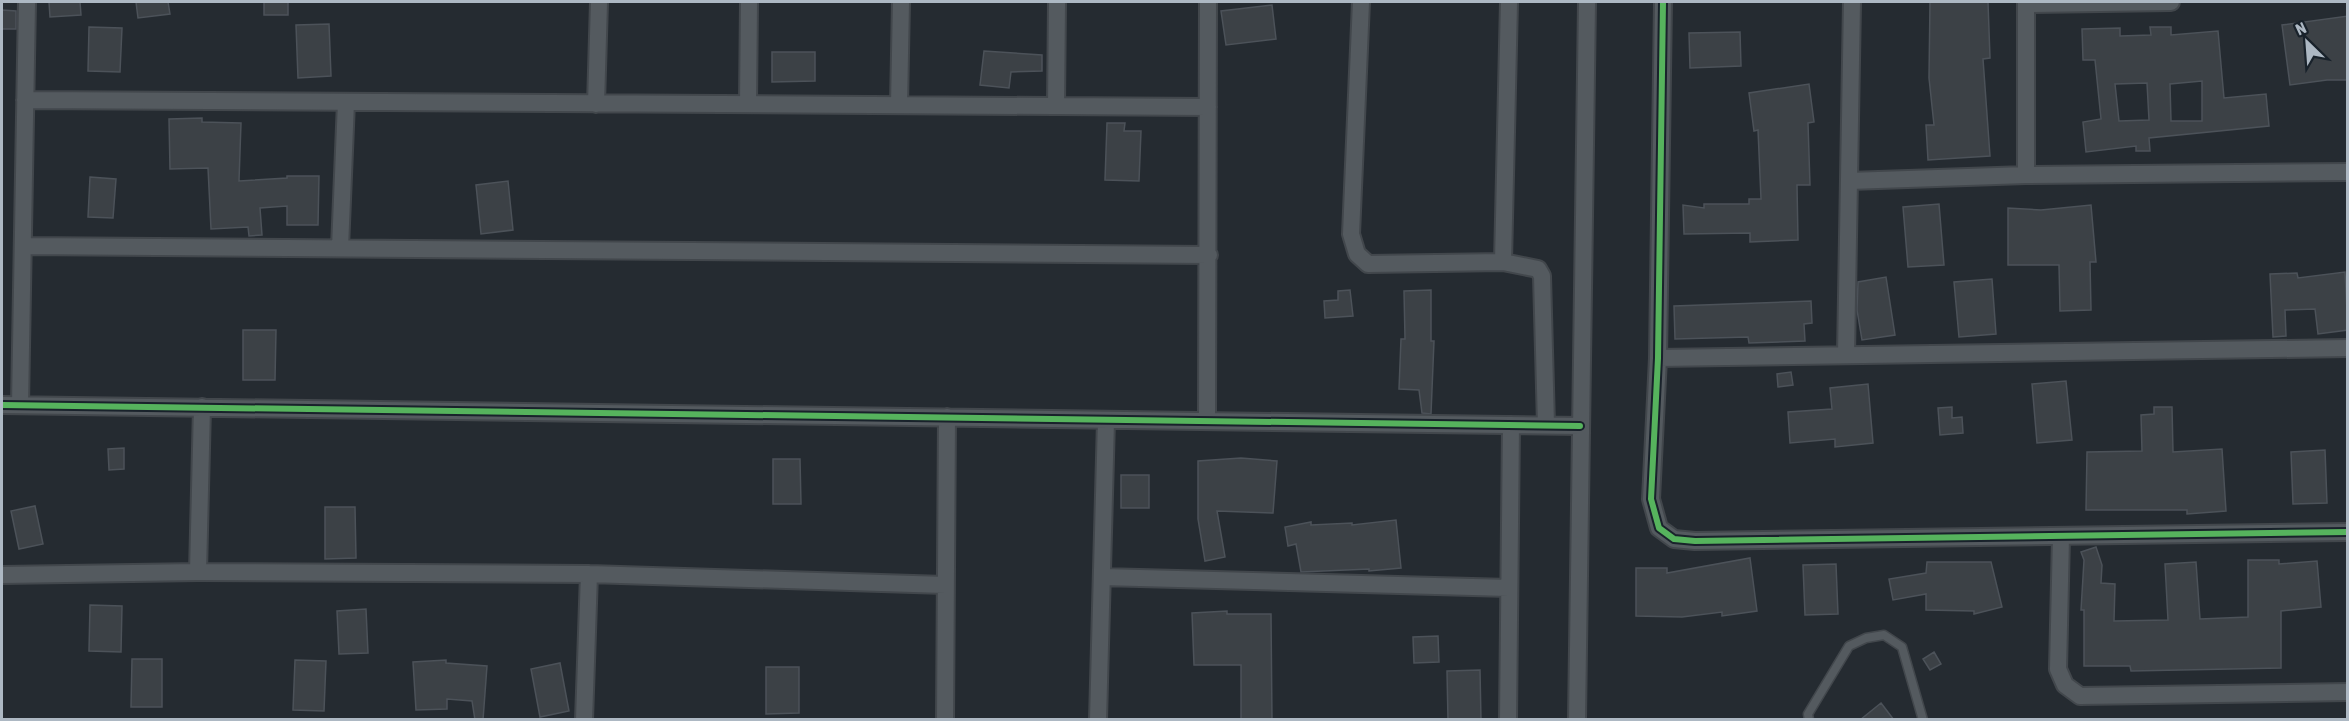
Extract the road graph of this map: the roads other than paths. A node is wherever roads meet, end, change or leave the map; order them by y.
1 (27, 2) edge
2 (598, 2) edge
3 (749, 2) edge
4 (901, 2) edge
5 (1057, 2) edge
6 (1208, 2) edge
7 (1361, 2) edge
8 (1509, 2) edge
9 (1587, 2) edge
10 (1663, 2) edge
11 (1852, 2) edge
12 (2171, 2) edge
13 (2026, 3) edge
14 (25, 100) junction
15 (346, 102) junction
16 (748, 103) junction
17 (596, 104) junction
18 (899, 105) junction
19 (1056, 106) junction
20 (1208, 107) junction
21 (2348, 172) edge
22 (2026, 175) junction
23 (1849, 181) junction
24 (23, 246) junction
25 (340, 248) junction
26 (1209, 255) junction
27 (1503, 262) junction
28 (2348, 348) edge
29 (1846, 356) junction
30 (1658, 358) junction
31 (2, 405) edge
32 (20, 405) junction
33 (202, 407) junction
34 (947, 417) junction
35 (1106, 420) junction
36 (1207, 421) junction
37 (1511, 425) junction
38 (1545, 425) junction
39 (1580, 426) junction
40 (2348, 532) edge
41 (2061, 537) junction
42 (198, 572) junction
43 (589, 574) junction
44 (2, 575) edge
45 (1102, 577) junction
46 (945, 585) junction
47 (1509, 588) junction
48 (2348, 692) edge
49 (584, 720) edge
50 (945, 720) edge
51 (1098, 720) edge
52 (1508, 720) edge
53 (1577, 720) edge
54 (1809, 720) edge
55 (1923, 720) edge

1 - 14 street
2 - 17 street
3 - 16 street
4 - 18 street
5 - 19 street
6 - 20 street
7 - 27 street
8 - 27 street
9 - 39 street
10 - 30 street
11 - 23 street
12 - 13 street
13 - 22 street
14 - 15 street
14 - 24 street
15 - 17 street
15 - 25 street
16 - 17 street
16 - 18 street
18 - 19 street
19 - 20 street
20 - 26 street
21 - 22 street
22 - 23 street
23 - 29 street
24 - 25 street
24 - 32 street
25 - 26 street
26 - 36 street
27 - 38 street
28 - 29 street
29 - 30 street
30 - 41 street
31 - 32 street
32 - 33 street
33 - 34 street
33 - 42 street
34 - 35 street
34 - 46 street
35 - 36 street
35 - 45 street
36 - 37 street
37 - 38 street
37 - 47 street
38 - 39 street
39 - 53 street
40 - 41 street
41 - 48 street
42 - 43 street
42 - 44 street
43 - 46 street
43 - 49 street
45 - 47 street
45 - 51 street
46 - 50 street
47 - 52 street
54 - 55 lane

